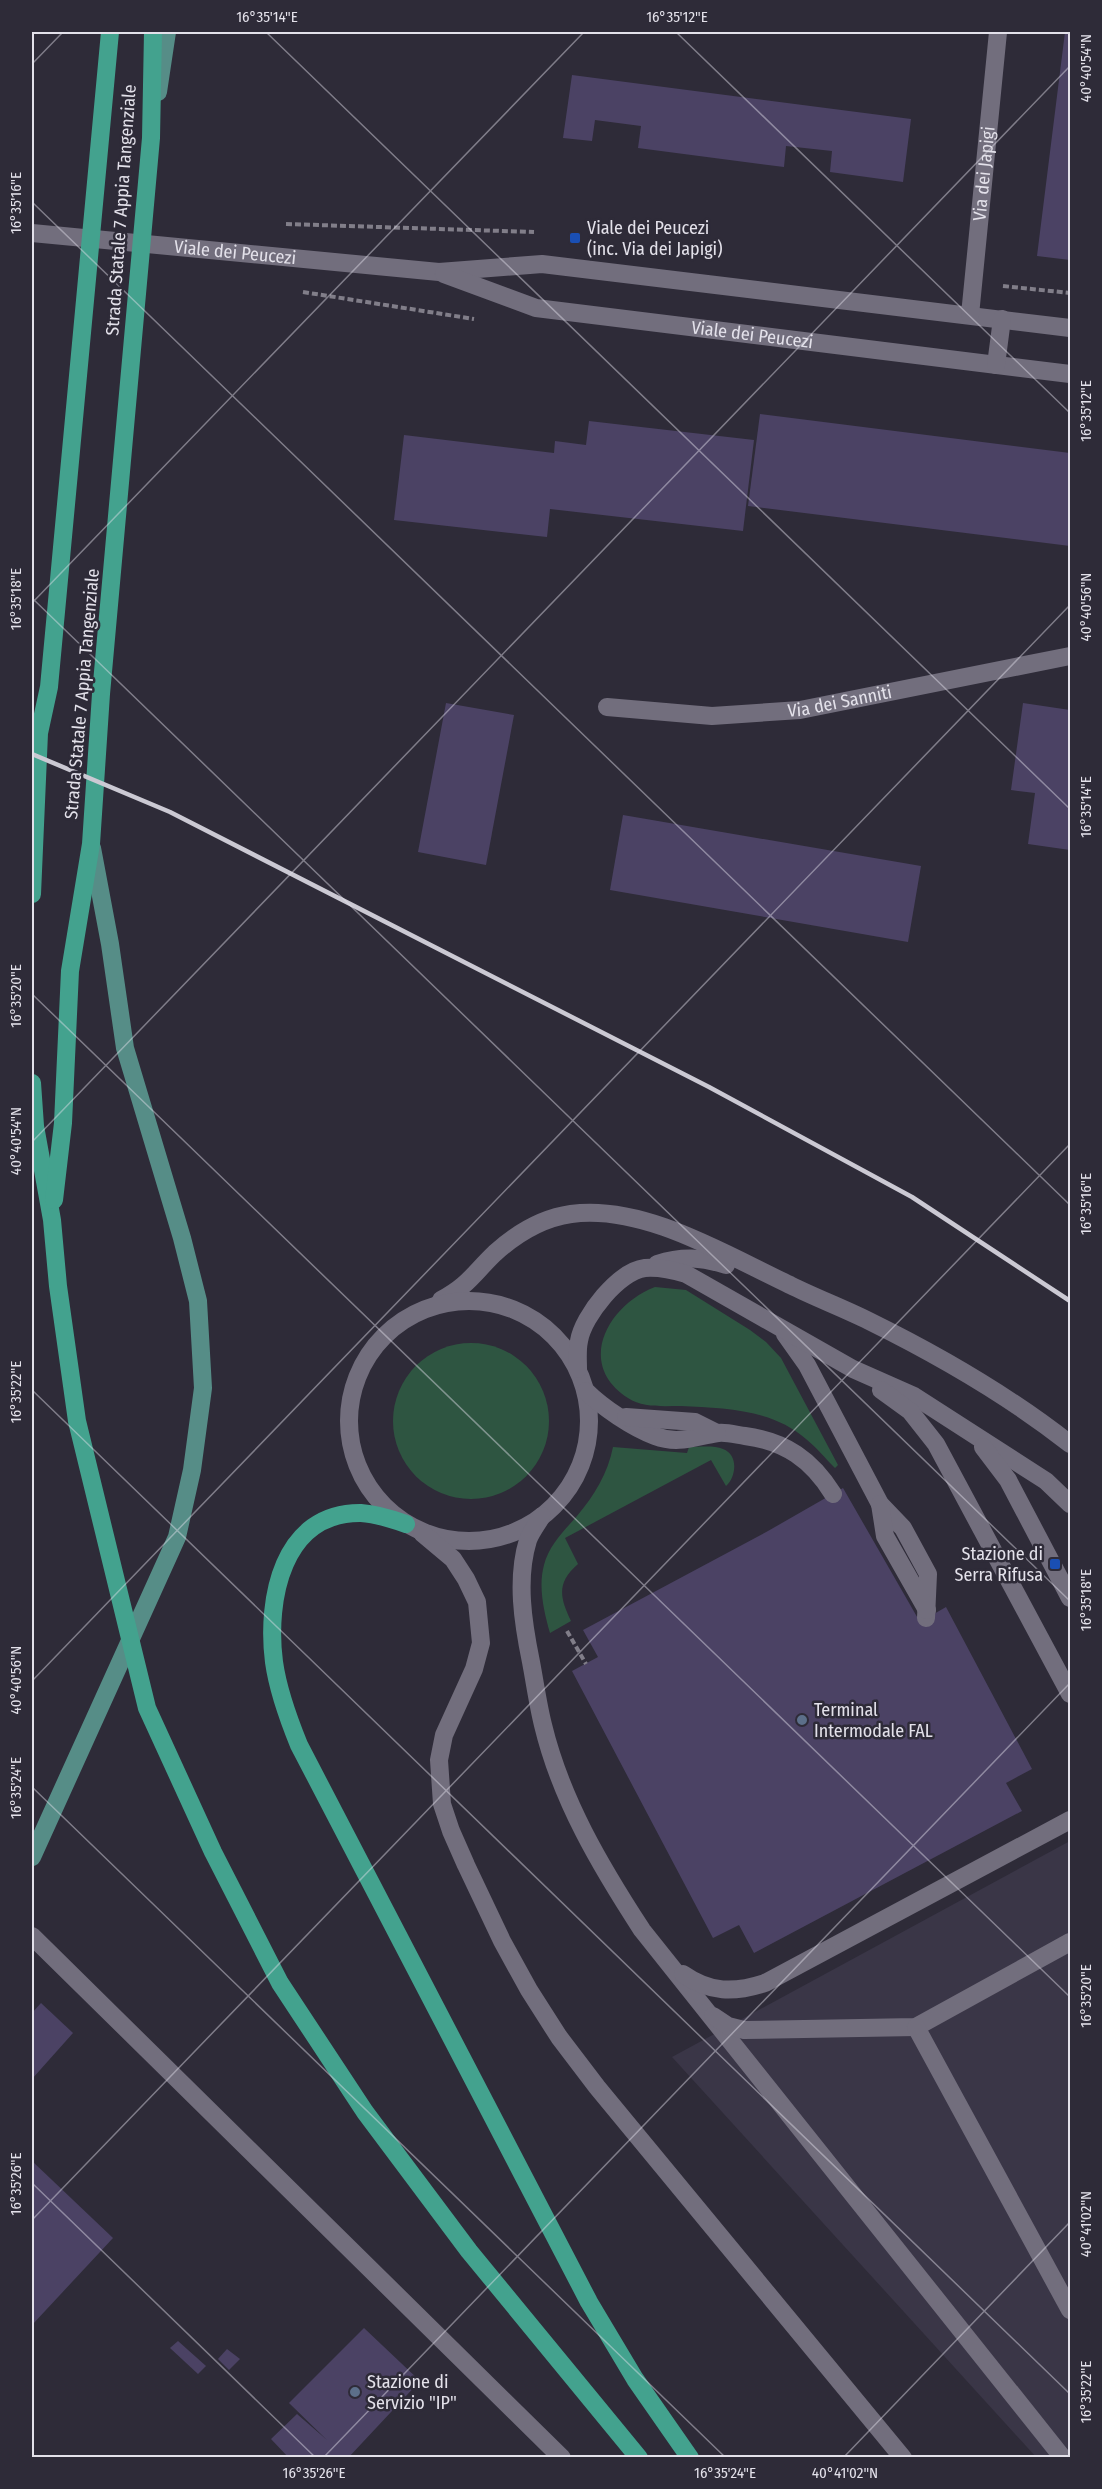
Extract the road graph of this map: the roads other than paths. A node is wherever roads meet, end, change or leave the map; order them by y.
1 (110, 32) edge
2 (153, 32) edge
3 (167, 32) edge
4 (998, 32) edge
5 (151, 138) junction
6 (32, 232) edge
7 (439, 272) junction
8 (970, 315) junction
9 (1002, 319) junction
10 (1071, 328) edge
11 (996, 365) junction
12 (1071, 374) edge
13 (1071, 656) edge
14 (607, 707) dead end
15 (39, 733) junction
16 (32, 764) edge
17 (91, 844) junction
18 (32, 894) edge
19 (32, 1083) edge
20 (52, 1220) junction
21 (643, 1268) junction
22 (791, 1286) junction
23 (426, 1308) junction
24 (765, 1318) junction
25 (578, 1369) junction
26 (853, 1369) junction
27 (586, 1391) junction
28 (953, 1420) junction
29 (1071, 1444) edge
30 (833, 1494) dead end
31 (1071, 1504) edge
32 (542, 1516) junction
33 (414, 1528) junction
34 (1071, 1598) edge
35 (926, 1614) dead end
36 (1071, 1694) edge
37 (1071, 1820) edge
38 (32, 1857) edge
39 (32, 1936) edge
40 (1071, 1942) edge
41 (672, 1966) junction
42 (708, 2013) junction
43 (916, 2027) junction
44 (1071, 2310) edge
45 (562, 2457) edge
46 (639, 2457) edge
47 (690, 2457) edge
48 (903, 2457) edge
49 (1063, 2457) edge

1 - 15 highway, Strada Statale 7 Appia Tangenziale
2 - 5 highway, Strada Statale 7 Appia Tangenziale
3 - 5 main road
4 - 8 street, Via dei Japigi
5 - 17 highway, Strada Statale 7 Appia Tangenziale
6 - 7 street, Viale dei Peucezi
7 - 8 street, Viale dei Peucezi
7 - 11 street, Viale dei Peucezi
8 - 9 street, Viale dei Peucezi
9 - 10 street, Viale dei Peucezi
9 - 11 street
11 - 12 street, Viale dei Peucezi
13 - 14 street, Via dei Sanniti
15 - 16 main road
15 - 18 highway, Strada Statale 7 Appia Tangenziale
17 - 20 highway, Strada Statale 7 Appia Tangenziale
17 - 38 main road
19 - 20 highway
20 - 46 highway
21 - 22 street
21 - 24 street
21 - 25 street
22 - 23 street
22 - 29 street
23 - 25 street
23 - 33 street
24 - 26 street
24 - 35 street
25 - 27 street
26 - 28 street
26 - 36 street
27 - 30 street
27 - 32 street
28 - 31 street
28 - 34 street
32 - 33 street
32 - 41 street
33 - 47 highway
33 - 48 street
37 - 41 street
39 - 45 street
40 - 43 street
41 - 42 street
42 - 43 street
42 - 49 street
43 - 44 street

